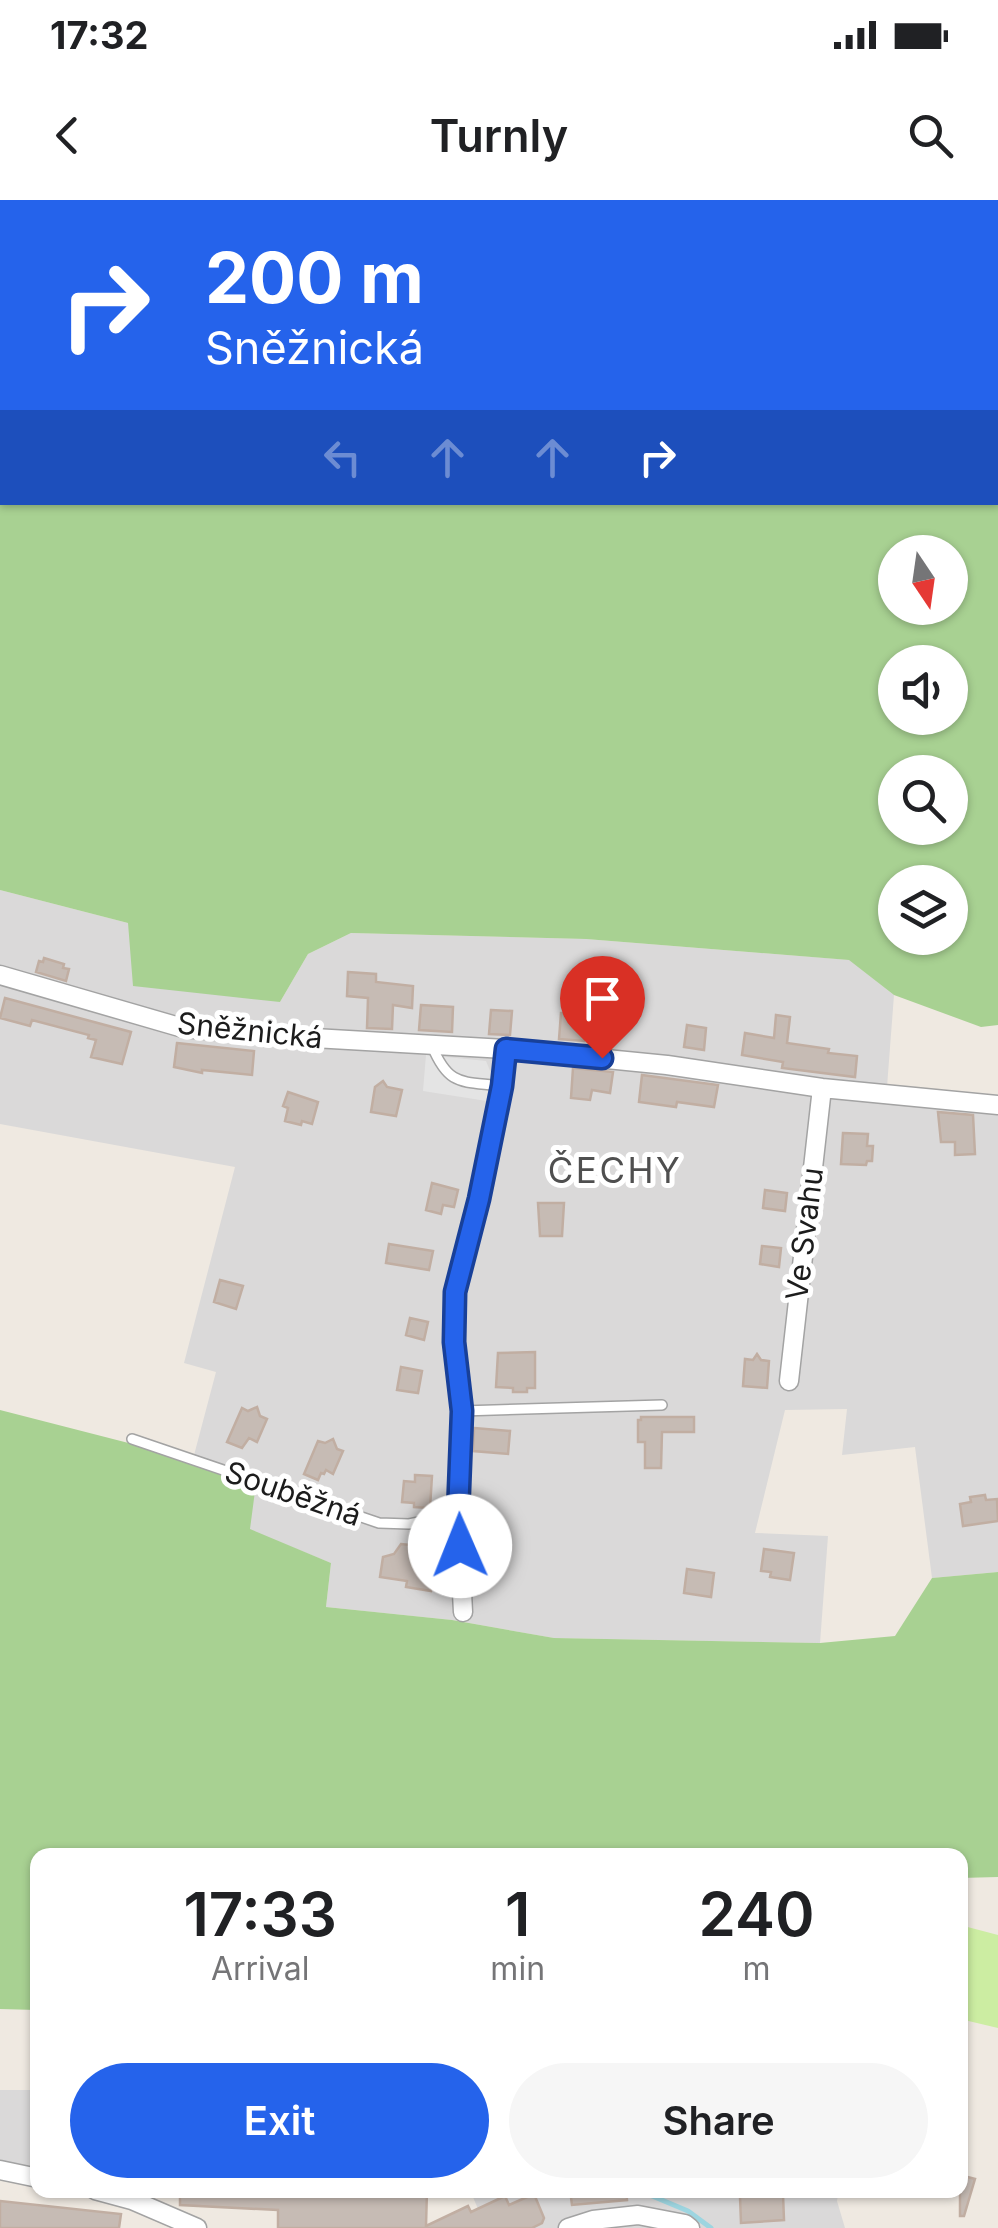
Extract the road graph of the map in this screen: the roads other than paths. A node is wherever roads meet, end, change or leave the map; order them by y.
1 (0, 976) edge
2 (431, 1043) junction
3 (506, 1049) junction
4 (502, 1086) junction
5 (822, 1088) junction
6 (998, 1105) edge
7 (788, 1380) dead end
8 (662, 1405) dead end
9 (462, 1411) junction
10 (132, 1440) dead end
11 (458, 1514) junction
12 (463, 1612) dead end
13 (0, 2170) edge
14 (30, 2176) edge
15 (125, 2198) edge
16 (196, 2228) edge
17 (568, 2228) edge
18 (690, 2228) edge

1 - 2 street, Sněžnická
2 - 3 street, Sněžnická
2 - 4 lane
3 - 4 street
3 - 5 street, Sněžnická
4 - 9 street
5 - 6 street, Sněžnická
5 - 7 street, Ve Svahu
8 - 9 lane
9 - 11 street
10 - 11 lane, Souběžná
11 - 12 street
13 - 14 street
15 - 16 street
17 - 18 street

